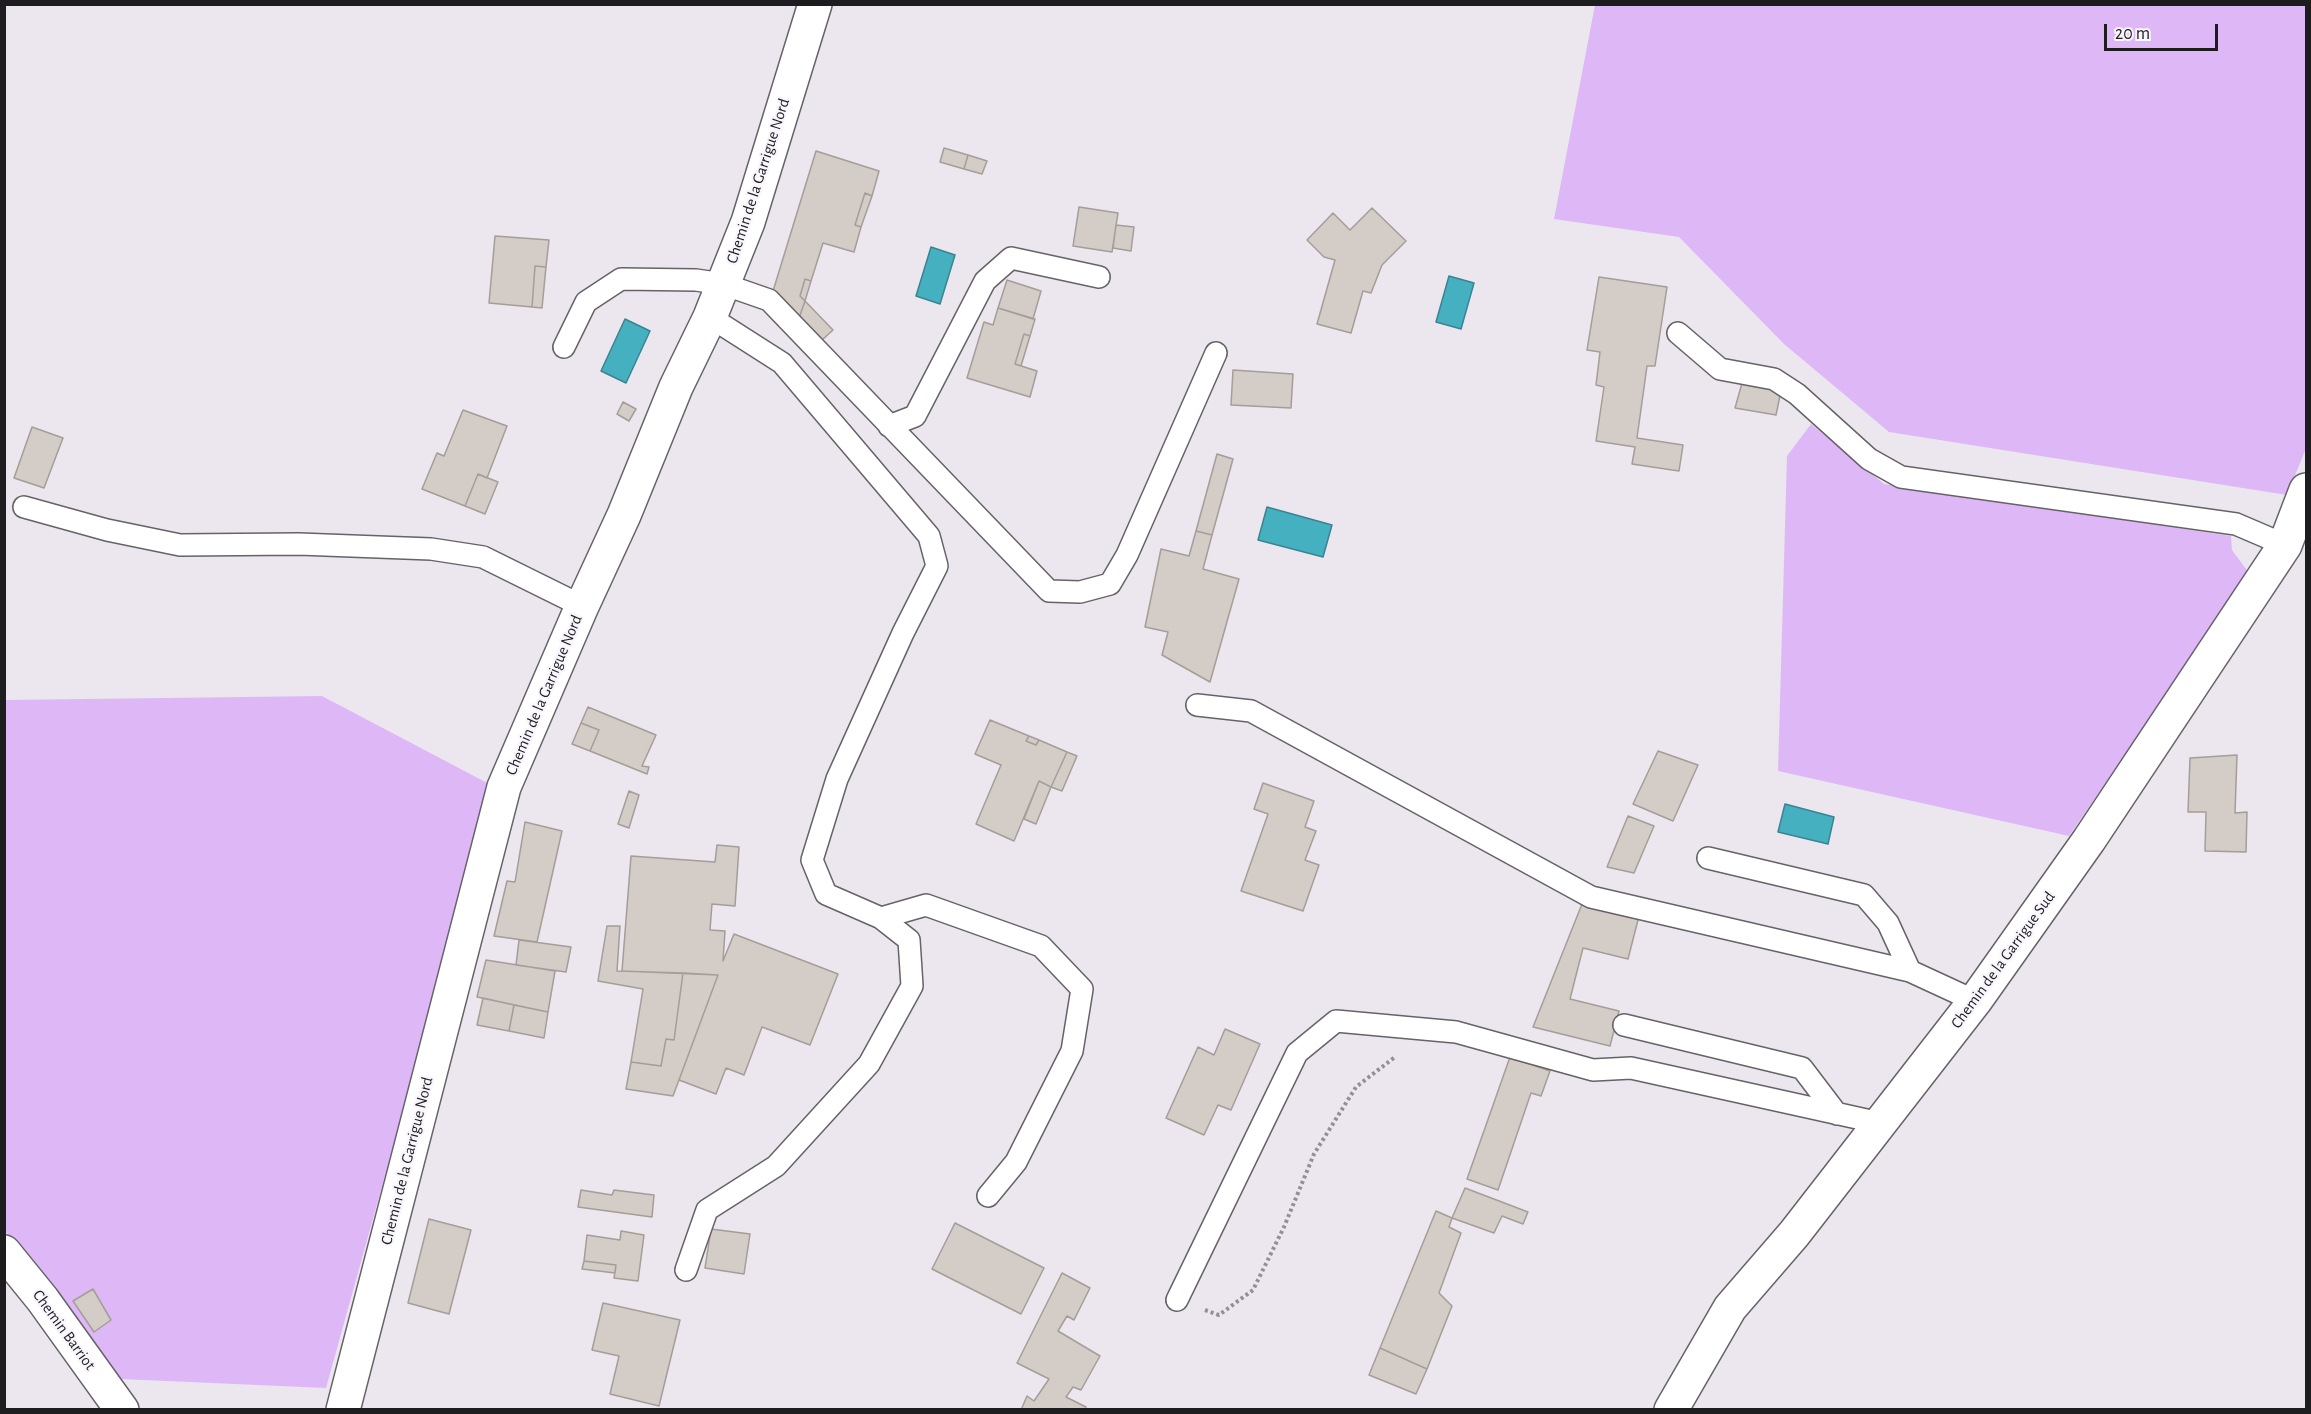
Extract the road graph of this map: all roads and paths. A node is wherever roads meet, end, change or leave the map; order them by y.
1 (815, 4) edge
2 (1099, 277) dead end
3 (723, 284) junction
4 (710, 317) junction
5 (1678, 333) dead end
6 (564, 347) dead end
7 (1216, 353) dead end
8 (889, 426) junction
9 (2307, 490) edge
10 (24, 507) dead end
11 (2285, 545) junction
12 (582, 606) junction
13 (1197, 705) dead end
14 (1708, 858) dead end
15 (881, 918) junction
16 (1910, 971) junction
17 (1975, 1001) junction
18 (1624, 1024) dead end
19 (1398, 1054) dead end
20 (1837, 1114) junction
21 (1880, 1124) junction
22 (988, 1196) dead end
23 (4, 1252) edge
24 (686, 1270) dead end
25 (1177, 1300) joint
26 (122, 1410) edge
27 (343, 1410) edge
28 (1671, 1410) edge

1 - 3 street, Chemin de la Garrigue Nord
2 - 8 lane
3 - 4 street, Chemin de la Garrigue Nord
3 - 6 lane
3 - 8 lane
4 - 12 street, Chemin de la Garrigue Nord
4 - 15 lane
5 - 11 lane
7 - 8 lane
9 - 11 street, Chemin de la Garrigue Sud
10 - 12 lane
11 - 17 street, Chemin de la Garrigue Sud
12 - 27 street, Chemin de la Garrigue Nord
13 - 16 lane
14 - 16 lane
15 - 22 lane
15 - 24 lane
16 - 17 lane
17 - 21 street, Chemin de la Garrigue Sud
18 - 20 lane
19 - 25 path
20 - 21 lane
20 - 25 lane
21 - 28 street, Chemin de la Garrigue Sud
23 - 26 street, Chemin Barriot

